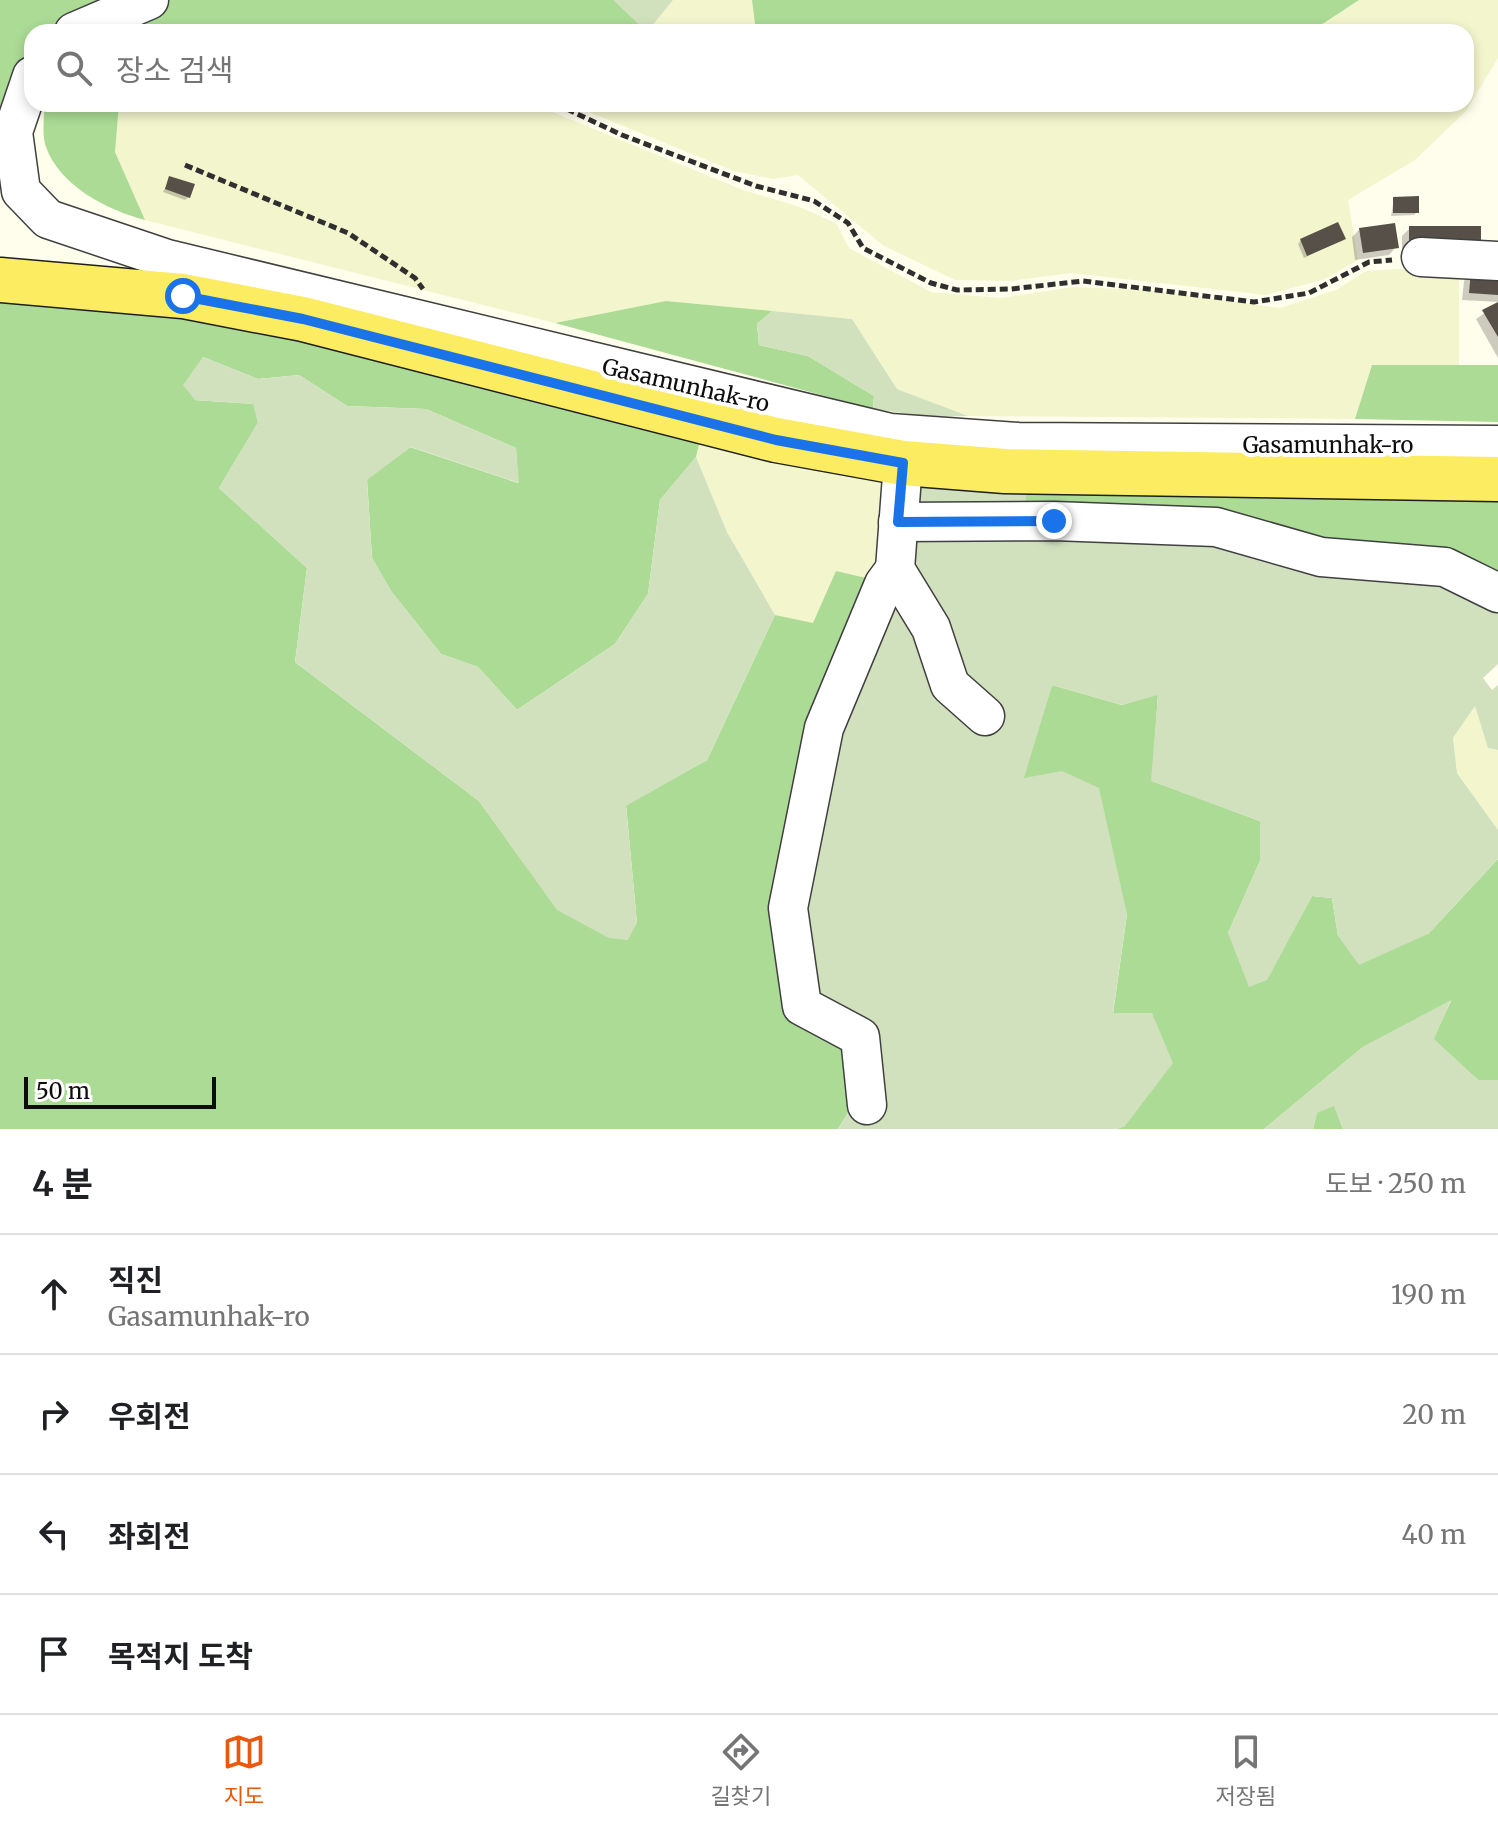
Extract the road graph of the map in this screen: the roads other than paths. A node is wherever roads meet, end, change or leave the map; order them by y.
1 (149, 0) edge
2 (93, 24) edge
3 (24, 100) edge
4 (1421, 257) road end
5 (1498, 261) edge
6 (0, 280) edge
7 (1498, 445) edge
8 (903, 463) junction
9 (1498, 479) edge
10 (898, 522) junction
11 (895, 569) junction
12 (1498, 593) edge
13 (985, 716) dead end
14 (867, 1105) dead end

1 - 2 street
3 - 7 street, Gasamunhak-ro
4 - 5 street
6 - 8 main road, Gasamunhak-ro
8 - 9 main road, Gasamunhak-ro
8 - 10 street
10 - 11 street
10 - 12 street
11 - 13 street
11 - 14 street

